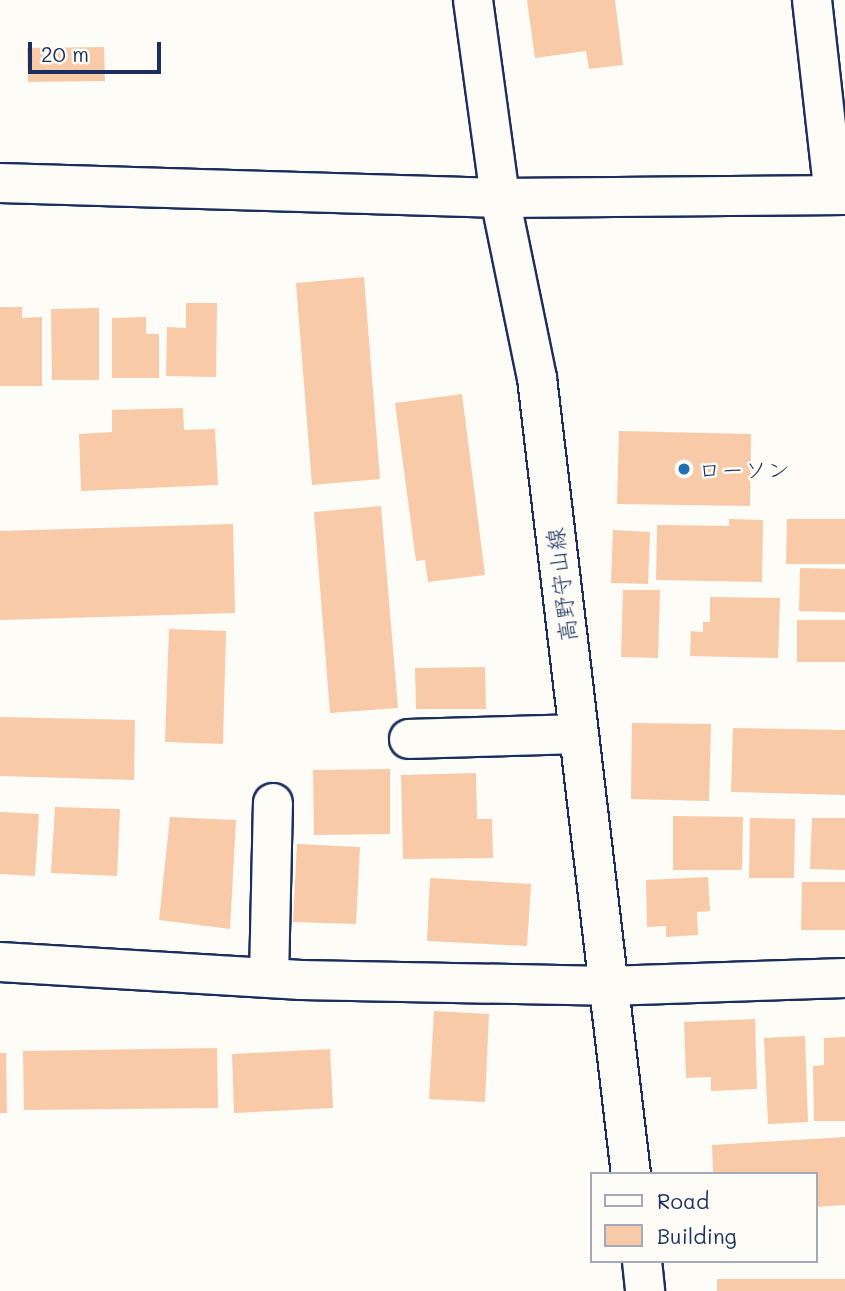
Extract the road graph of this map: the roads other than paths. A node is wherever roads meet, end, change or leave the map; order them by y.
1 (473, 0) edge
2 (812, 0) edge
3 (0, 183) edge
4 (840, 195) edge
5 (500, 198) junction
6 (578, 734) junction
7 (409, 739) dead end
8 (272, 803) dead end
9 (0, 962) edge
10 (269, 978) junction
11 (845, 978) edge
12 (607, 986) junction
13 (631, 1172) edge
14 (642, 1263) edge
15 (645, 1291) edge

1 - 5 street, 高野守山線
2 - 4 street
3 - 5 street
4 - 5 street
5 - 6 street, 高野守山線
6 - 7 street
6 - 12 street, 高野守山線
8 - 10 street
9 - 10 street
10 - 12 street
11 - 12 street
12 - 13 street, 高野守山線
14 - 15 street

